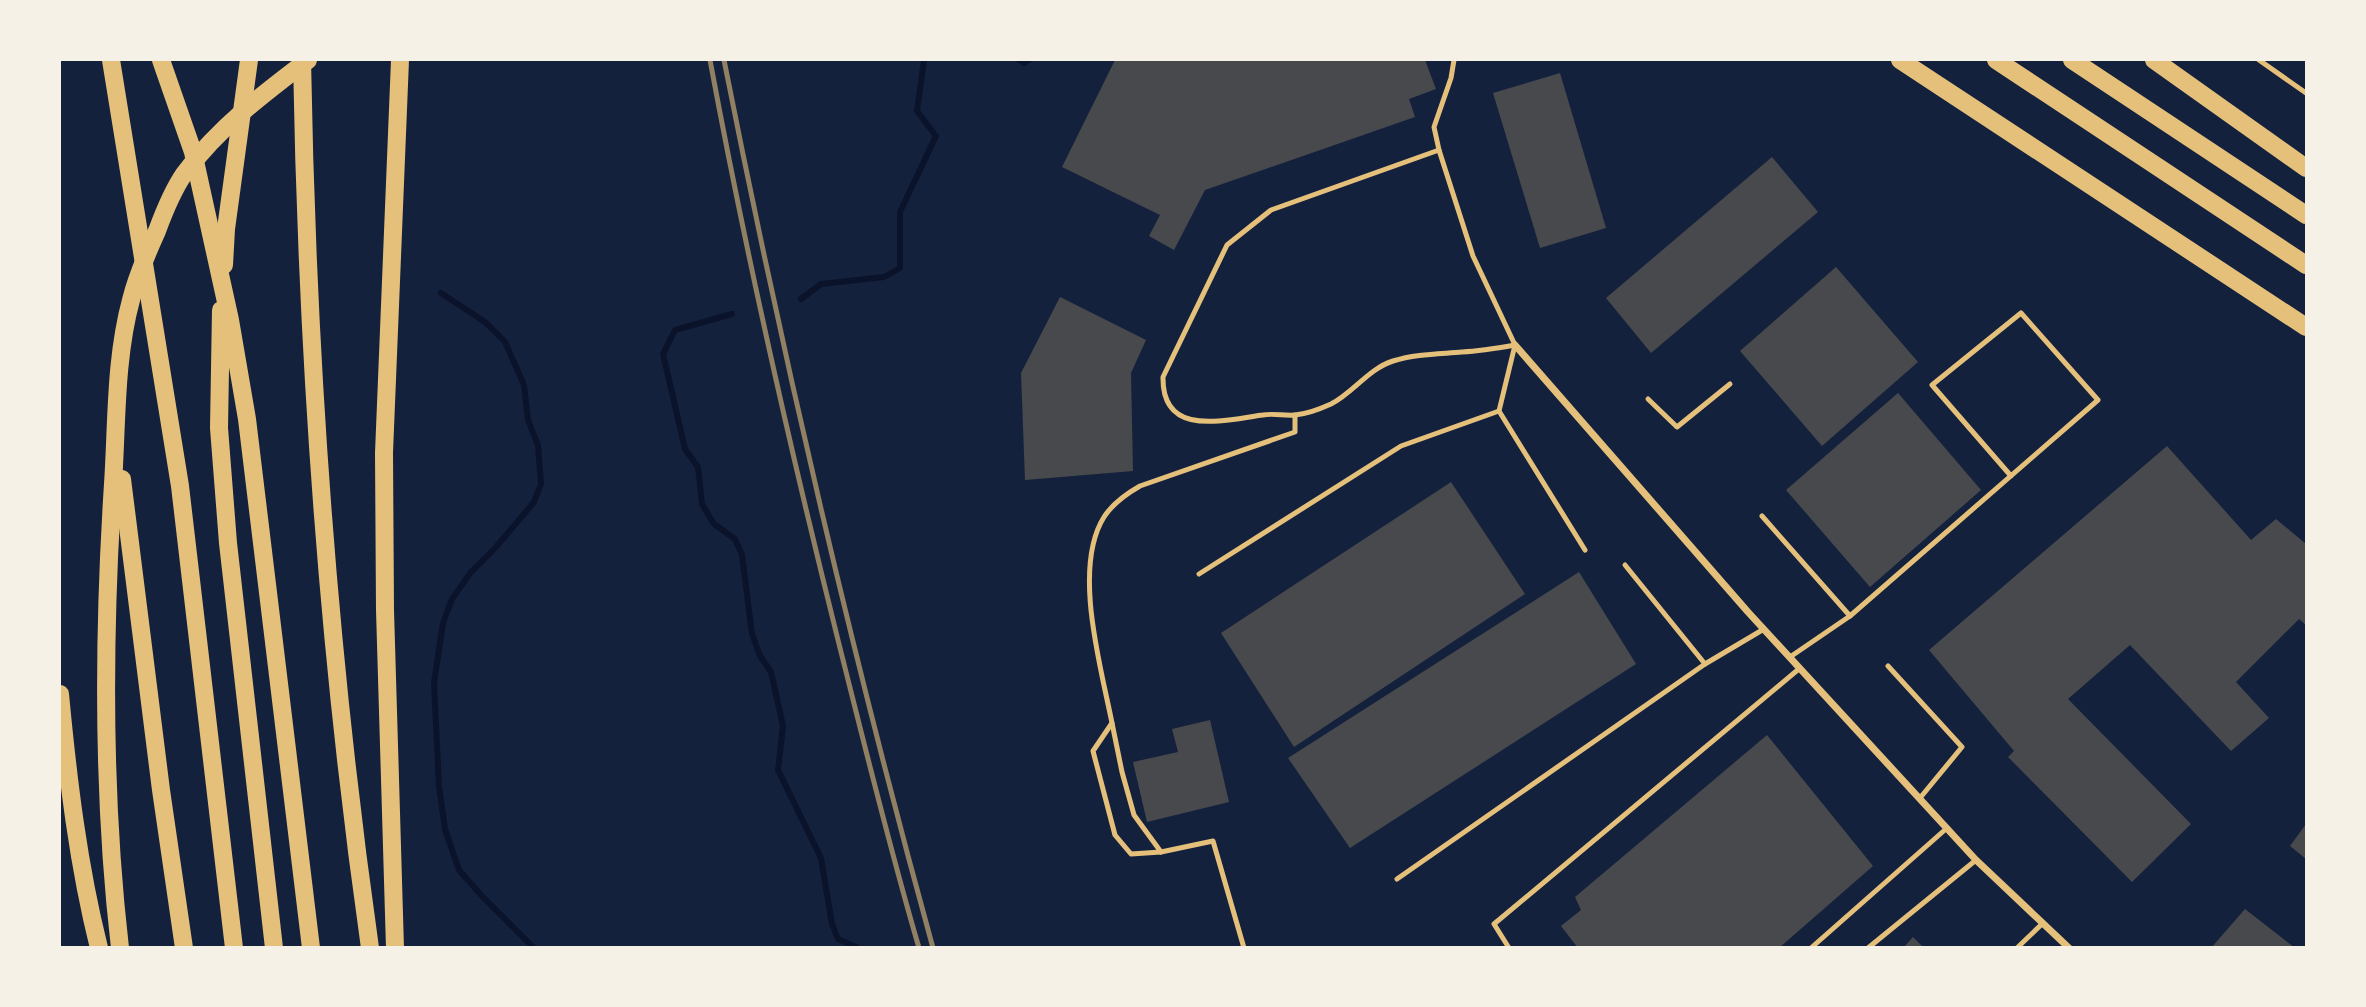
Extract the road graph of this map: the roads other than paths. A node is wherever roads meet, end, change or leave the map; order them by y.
1 (111, 60) edge
2 (161, 60) edge
3 (249, 60) edge
4 (302, 60) edge
5 (308, 60) edge
6 (400, 60) edge
7 (1454, 60) edge
8 (1900, 60) edge
9 (1996, 60) edge
10 (2072, 60) edge
11 (2154, 60) edge
12 (2259, 60) edge
13 (2306, 93) edge
14 (1439, 150) junction
15 (2306, 168) edge
16 (2306, 215) edge
17 (2306, 265) edge
18 (2306, 327) edge
19 (123, 343) junction
20 (1515, 345) junction
21 (1730, 384) dead end
22 (1648, 399) dead end
23 (1499, 411) junction
24 (1295, 415) junction
25 (2011, 476) junction
26 (1762, 516) dead end
27 (1585, 550) dead end
28 (1625, 565) dead end
29 (1199, 574) dead end
30 (1850, 616) junction
31 (1764, 629) junction
32 (1790, 657) junction
33 (1705, 664) junction
34 (1888, 666) dead end
35 (1800, 668) junction
36 (60, 694) edge
37 (1112, 723) junction
38 (1920, 798) junction
39 (1947, 828) junction
40 (1161, 852) junction
41 (1976, 860) junction
42 (1397, 879) dead end
43 (2043, 923) junction
44 (99, 947) edge
45 (120, 947) edge
46 (184, 947) edge
47 (234, 947) edge
48 (274, 947) edge
49 (311, 947) edge
50 (370, 947) edge
51 (395, 947) edge
52 (1244, 947) edge
53 (1509, 947) edge
54 (1811, 947) edge
55 (1868, 947) edge
56 (2017, 947) edge
57 (2069, 947) edge

1 - 47 highway
2 - 49 highway
3 - 48 highway
4 - 50 highway
5 - 19 highway
6 - 51 highway
7 - 14 lane
8 - 18 highway
9 - 17 highway
10 - 16 highway
11 - 15 highway
12 - 13 lane
14 - 20 lane
14 - 24 lane
19 - 45 highway
19 - 46 highway
20 - 23 lane
20 - 24 lane
20 - 31 street
21 - 22 lane
23 - 27 lane
23 - 29 lane
24 - 37 lane
25 - 25 lane
25 - 30 lane
26 - 30 lane
28 - 33 lane
30 - 32 lane
31 - 32 street
31 - 33 lane
32 - 35 street
33 - 42 lane
34 - 38 lane
35 - 38 street
35 - 53 lane
36 - 44 highway
37 - 40 lane
37 - 40 lane
38 - 39 street
39 - 41 street
39 - 54 lane
40 - 52 lane
41 - 43 street
41 - 55 lane
43 - 56 lane
43 - 57 street

